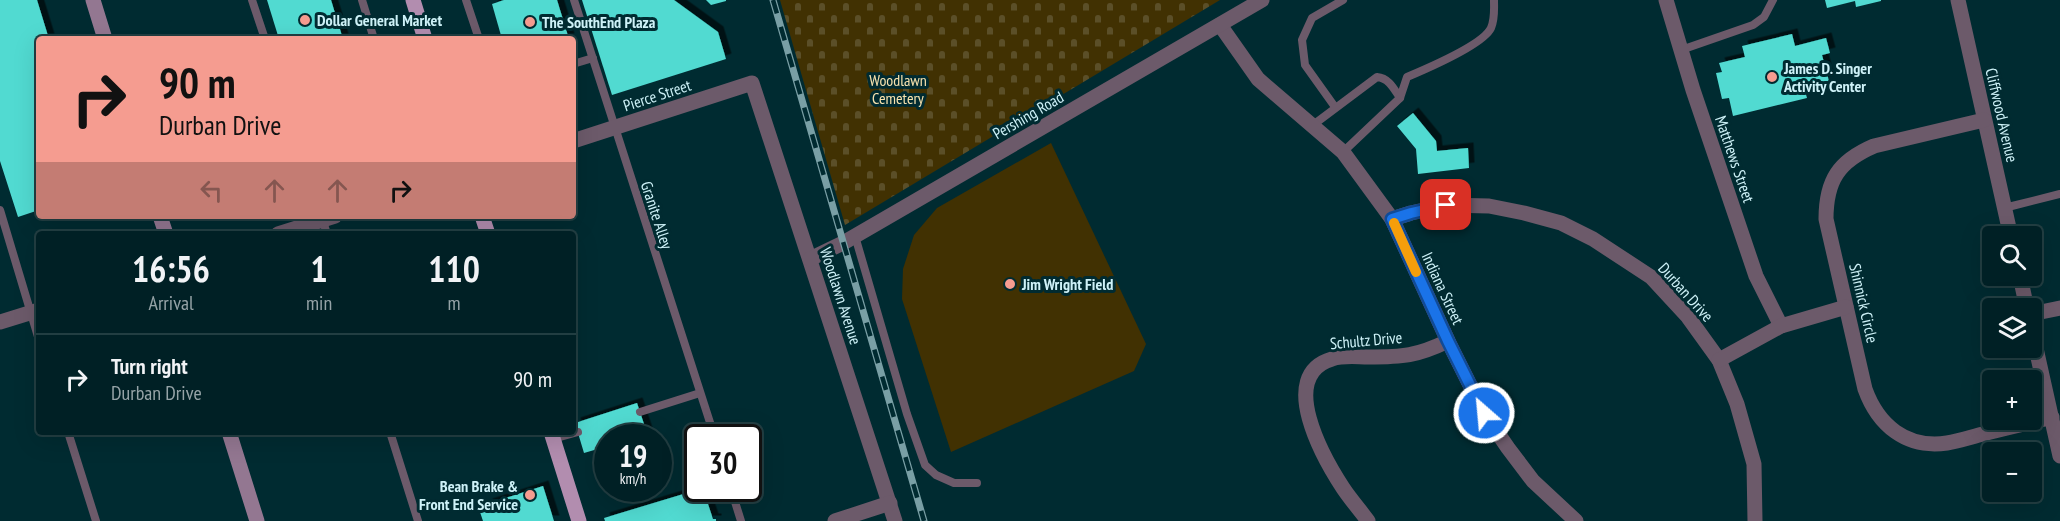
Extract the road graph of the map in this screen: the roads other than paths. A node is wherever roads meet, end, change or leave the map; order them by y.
1 (93, 0) edge
2 (252, 0) edge
3 (362, 0) edge
4 (413, 0) edge
5 (466, 0) edge
6 (574, 0) edge
7 (1262, 0) edge
8 (1343, 0) edge
9 (1494, 0) edge
10 (1666, 0) edge
11 (1773, 0) edge
12 (1958, 0) edge
13 (1220, 25) junction
14 (104, 36) edge
15 (264, 36) edge
16 (373, 36) edge
17 (424, 36) edge
18 (478, 36) edge
19 (1681, 50) junction
20 (593, 58) junction
21 (576, 63) edge
22 (752, 83) joint
23 (1400, 98) junction
24 (1335, 107) junction
25 (1984, 120) junction
26 (1313, 126) junction
27 (615, 127) junction
28 (576, 140) edge
29 (1343, 152) junction
30 (2060, 194) edge
31 (2004, 208) junction
32 (0, 210) edge
33 (1392, 219) junction
34 (326, 222) edge
35 (2008, 226) edge
36 (290, 231) edge
37 (855, 236) junction
38 (810, 260) junction
39 (1846, 308) junction
40 (2060, 308) edge
41 (35, 311) edge
42 (2042, 312) edge
43 (0, 322) edge
44 (1781, 326) junction
45 (1448, 341) junction
46 (2038, 358) edge
47 (1719, 360) junction
48 (700, 393) junction
49 (640, 412) dead end
50 (2052, 417) junction
51 (710, 424) edge
52 (69, 435) edge
53 (230, 435) edge
54 (391, 435) edge
55 (552, 436) edge
56 (2058, 438) edge
57 (2060, 456) edge
58 (977, 483) dead end
59 (735, 502) edge
60 (890, 503) junction
61 (96, 521) edge
62 (257, 521) edge
63 (418, 521) edge
64 (579, 521) edge
65 (741, 521) edge
66 (835, 521) edge
67 (895, 521) edge
68 (1368, 521) edge
69 (1576, 521) edge
70 (1755, 521) edge

1 - 14 street
2 - 15 lane
3 - 16 lane
4 - 17 main road
5 - 18 lane
6 - 20 lane, Granite Alley
7 - 13 street, Pershing Road
8 - 24 lane
9 - 23 lane
10 - 19 street, Matthews Street
11 - 19 lane
12 - 25 street, Cliffwood Avenue
13 - 26 street, Indiana Street
13 - 37 street, Pershing Road
19 - 44 street, Matthews Street
20 - 21 lane
20 - 27 lane, Granite Alley
22 - 27 street, Pierce Street
22 - 38 street, Woodlawn Avenue
23 - 24 lane
23 - 29 lane
24 - 26 lane
25 - 31 street, Cliffwood Avenue
25 - 39 street, Shinnick Circle
26 - 29 street, Indiana Street
27 - 28 street, Pierce Street
27 - 48 lane, Granite Alley
29 - 33 street, Indiana Street
30 - 31 lane
31 - 35 street, Cliffwood Avenue
32 - 41 lane
33 - 45 street, Indiana Street
33 - 47 street, Durban Drive
34 - 36 street
37 - 38 street, Pershing Road
37 - 58 lane
38 - 60 street, Woodlawn Avenue
39 - 44 street
39 - 50 street, Shinnick Circle
40 - 42 street
41 - 43 street
44 - 47 street
45 - 68 street, Schultz Drive
45 - 69 street, Indiana Street
46 - 50 street
47 - 70 street, Durban Drive
48 - 49 lane
48 - 51 lane, Granite Alley
50 - 56 street
52 - 61 lane
53 - 62 street
54 - 63 lane
55 - 64 main road
56 - 57 street
59 - 65 lane
60 - 66 street
60 - 67 street, Woodlawn Avenue

